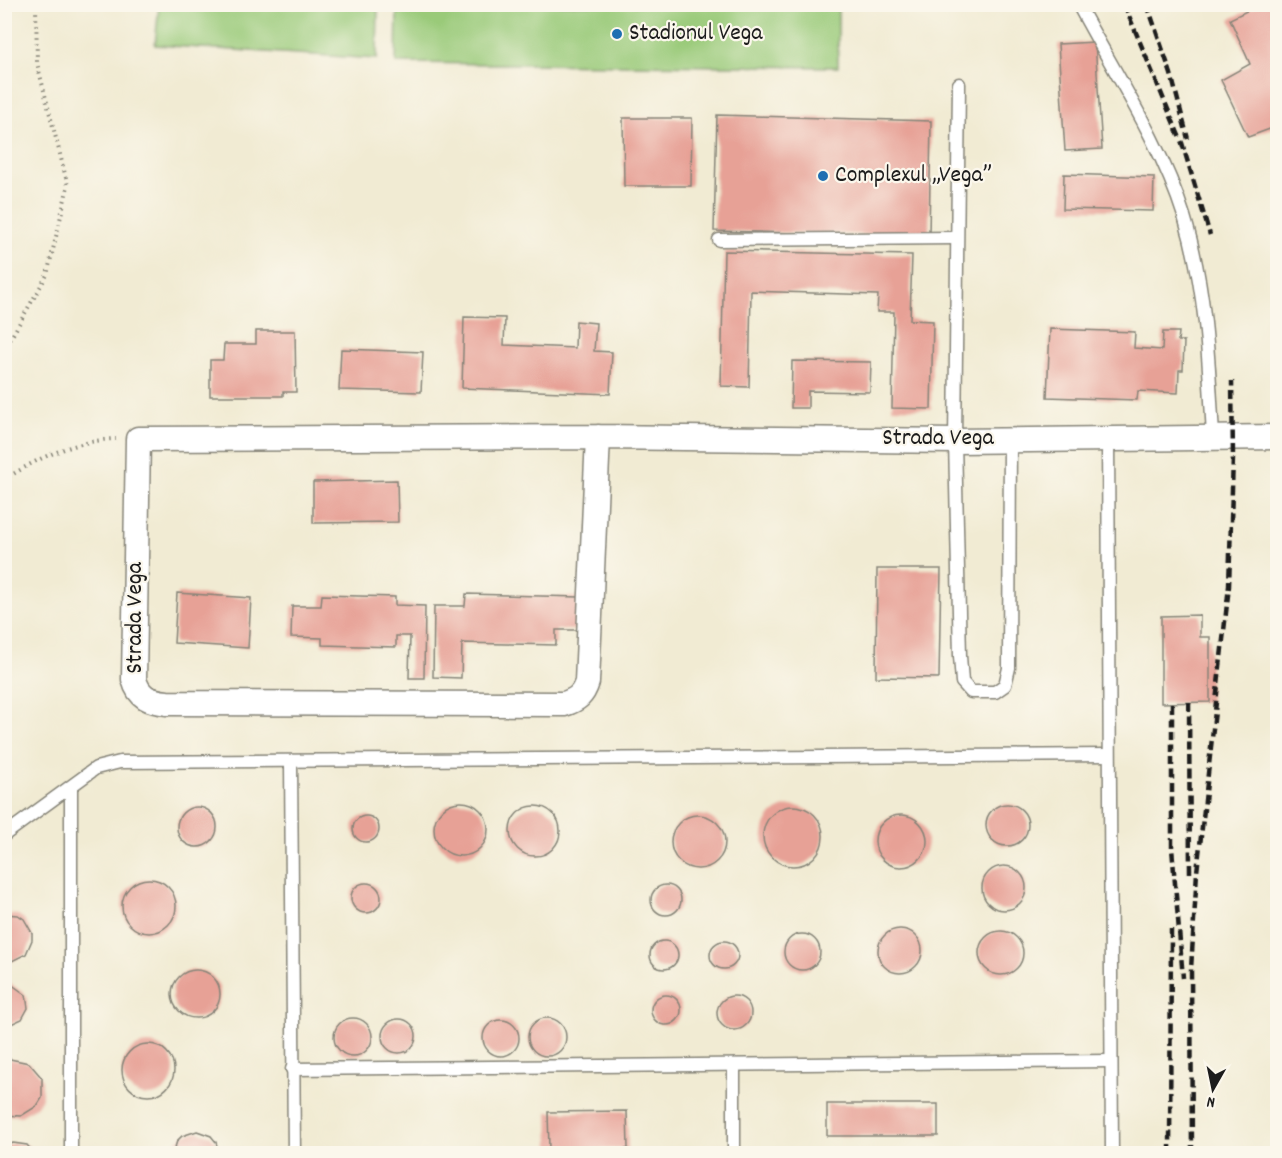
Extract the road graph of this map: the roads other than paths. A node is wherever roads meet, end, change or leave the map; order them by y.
1 (1078, 4) edge
2 (959, 84) dead end
3 (956, 238) junction
4 (719, 240) dead end
5 (598, 436) junction
6 (1213, 437) junction
7 (1278, 437) edge
8 (1108, 438) junction
9 (1010, 439) junction
10 (955, 441) junction
11 (1109, 756) junction
12 (291, 762) junction
13 (71, 787) junction
14 (4, 836) edge
15 (1111, 1061) junction
16 (734, 1065) junction
17 (292, 1069) junction
18 (71, 1154) edge
19 (294, 1154) edge
20 (734, 1154) edge
21 (1112, 1154) edge

1 - 6 lane
2 - 3 lane
3 - 4 lane
3 - 10 lane
5 - 5 street, Strada Vega
5 - 10 street, Strada Vega
6 - 7 street, Strada Vega
6 - 8 street, Strada Vega
8 - 9 street, Strada Vega
8 - 11 lane
9 - 10 street, Strada Vega
9 - 10 lane
11 - 12 lane
11 - 15 lane
12 - 13 lane
12 - 17 lane
13 - 14 lane
13 - 18 lane
15 - 16 lane
15 - 21 lane
16 - 17 lane
16 - 20 lane
17 - 19 lane

